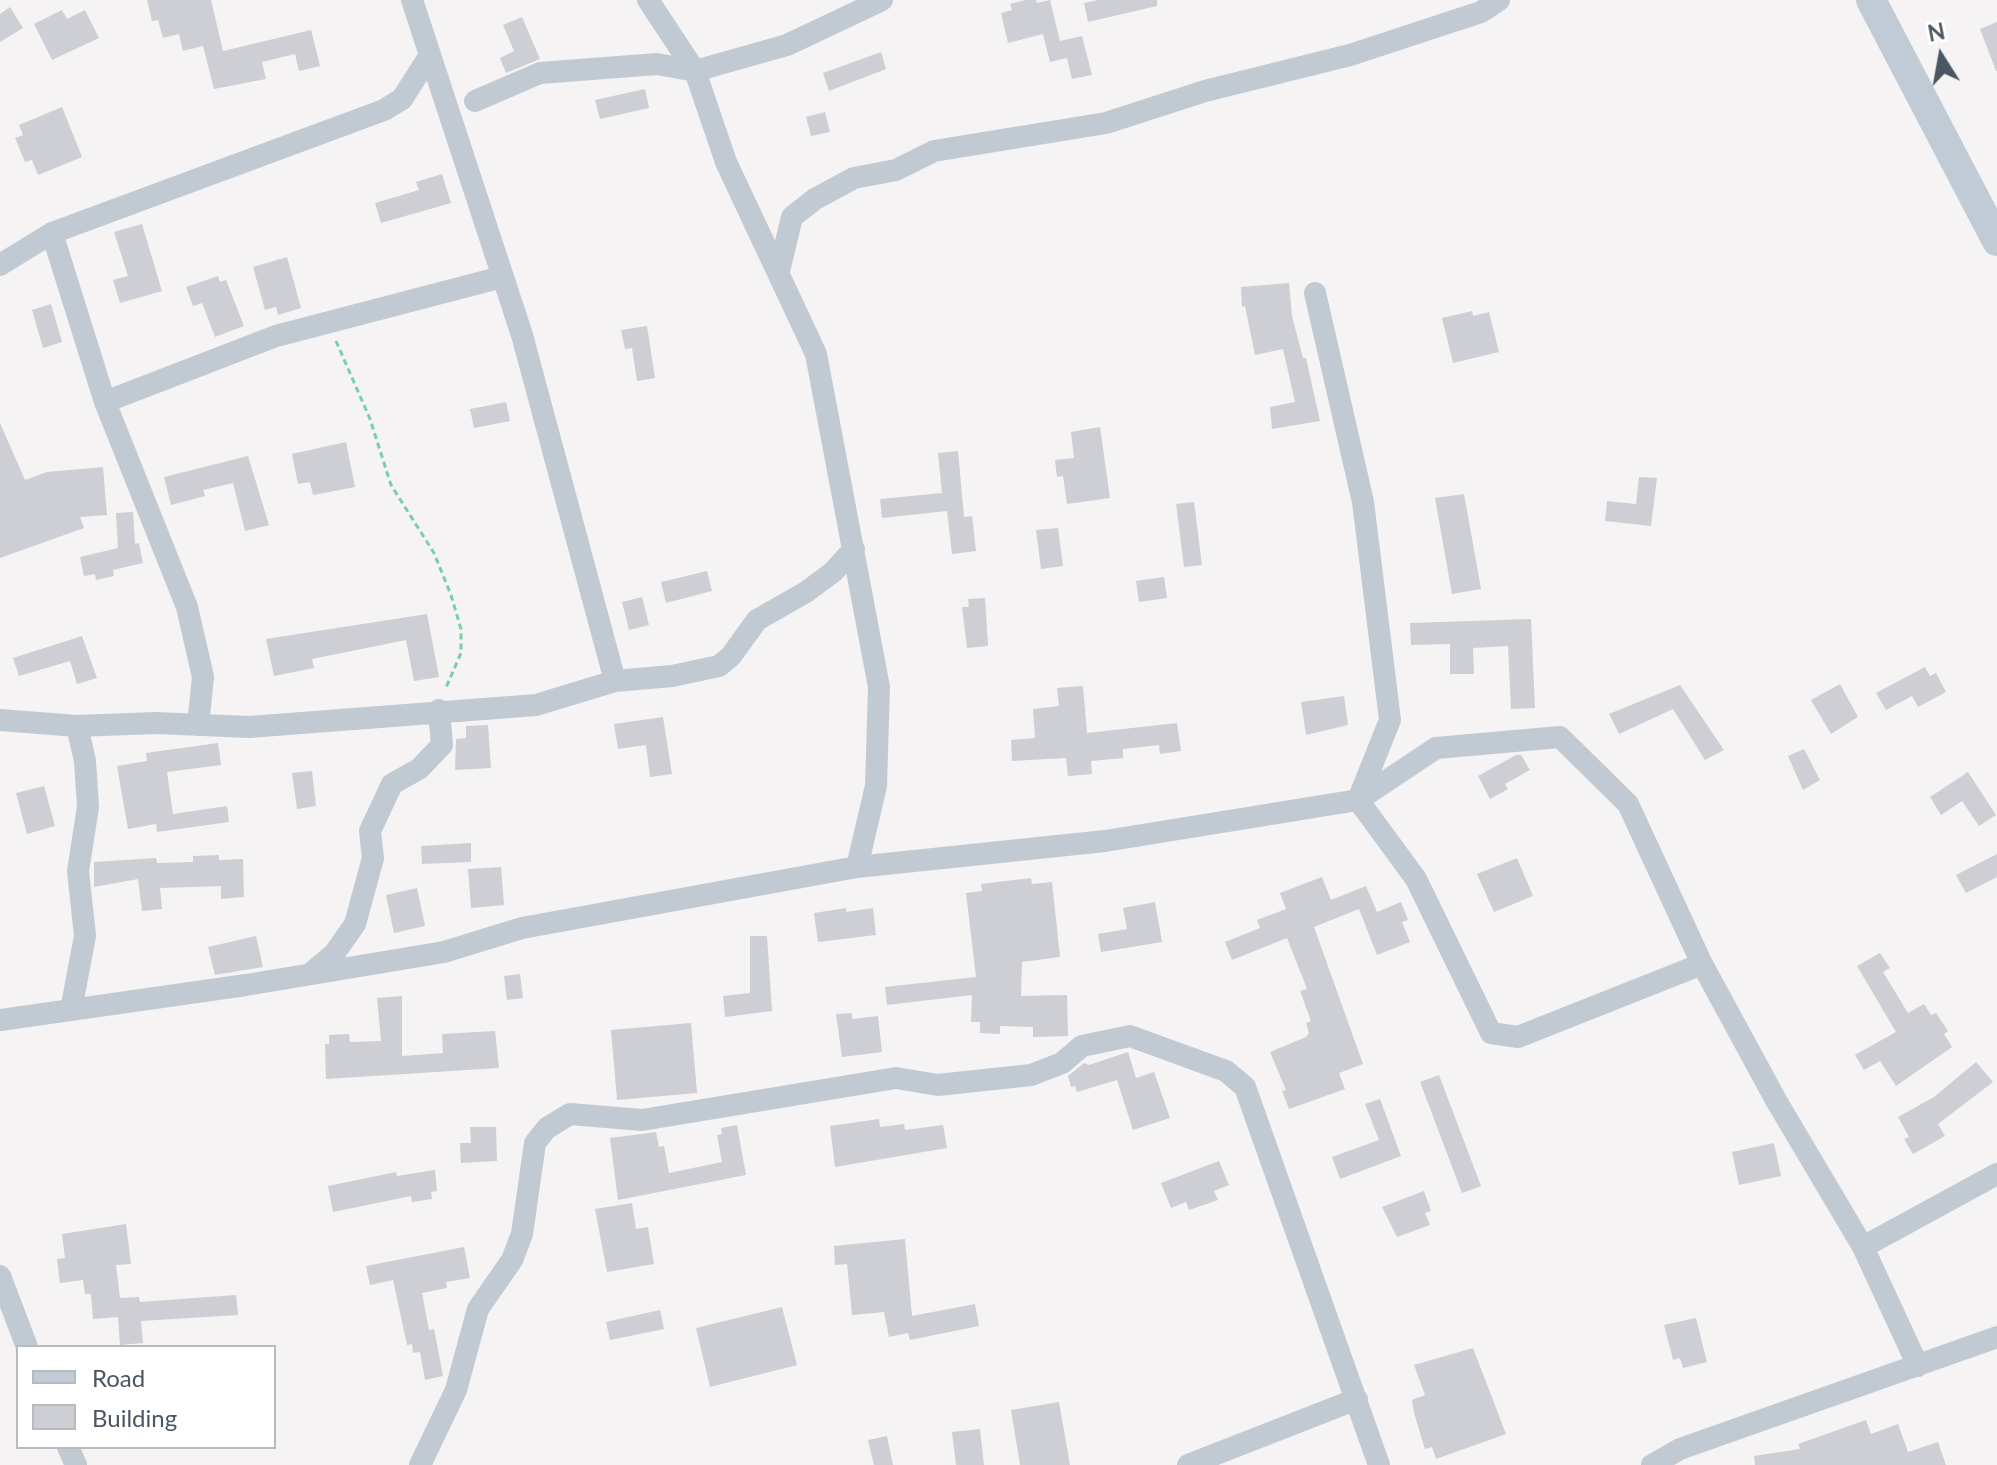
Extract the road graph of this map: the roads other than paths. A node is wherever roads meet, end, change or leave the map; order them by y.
1 (412, 0) edge
2 (648, 0) edge
3 (882, 0) edge
4 (1499, 0) edge
5 (1871, 0) edge
6 (430, 55) junction
7 (695, 71) junction
8 (475, 101) dead end
9 (52, 233) junction
10 (1997, 241) edge
11 (0, 265) edge
12 (779, 271) junction
13 (502, 277) junction
14 (1315, 293) dead end
15 (105, 402) junction
16 (854, 549) junction
17 (615, 681) junction
18 (439, 710) junction
19 (0, 720) edge
20 (198, 725) junction
21 (77, 726) junction
22 (1358, 800) junction
23 (857, 867) junction
24 (1702, 964) junction
25 (309, 975) junction
26 (71, 1010) junction
27 (0, 1020) edge
28 (1997, 1174) edge
29 (1863, 1247) junction
30 (0, 1276) edge
31 (1997, 1337) edge
32 (26, 1345) edge
33 (1918, 1366) junction
34 (1357, 1399) junction
35 (420, 1465) edge
36 (1188, 1465) edge
37 (1379, 1465) edge
38 (1652, 1465) edge

1 - 6 street
2 - 7 street
3 - 7 street
4 - 12 street
5 - 10 street
6 - 9 street
6 - 13 street
7 - 8 street
7 - 12 street
9 - 11 street
9 - 15 street
12 - 16 street
13 - 15 street
13 - 17 street
14 - 22 street
15 - 20 street
16 - 17 street
16 - 23 street
17 - 18 street
18 - 20 street
18 - 25 street
19 - 21 street
20 - 21 street
21 - 26 street
22 - 23 street
22 - 24 street
22 - 24 street
23 - 25 street
24 - 29 street
25 - 26 street
26 - 27 street
28 - 29 street
29 - 33 street
30 - 32 street
31 - 33 street
33 - 38 street
34 - 35 street
34 - 36 street
34 - 37 street

